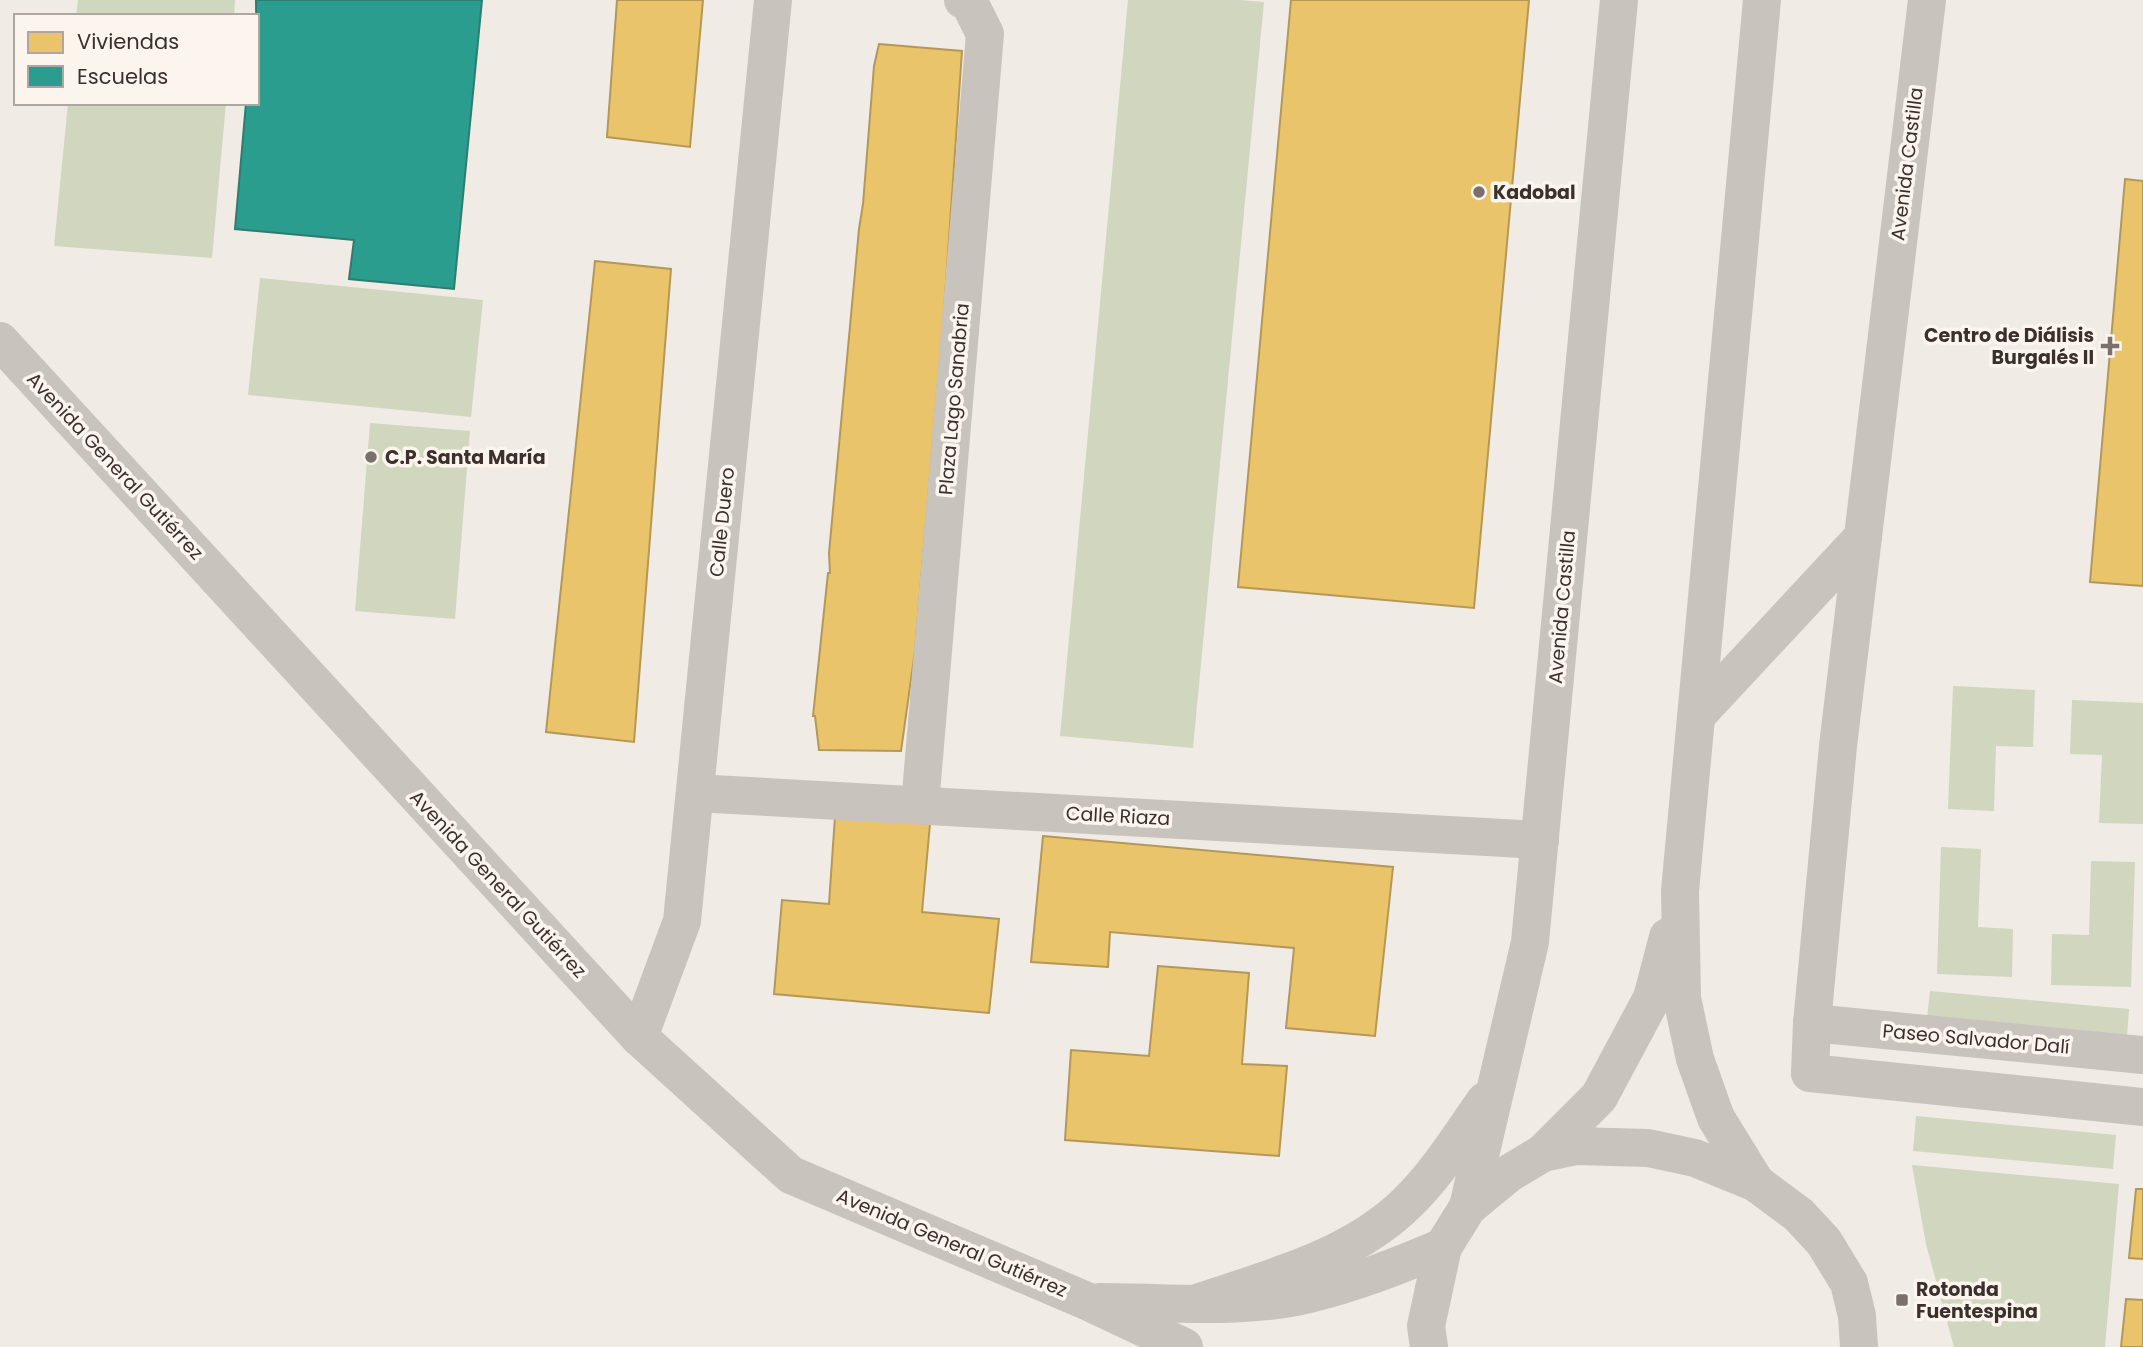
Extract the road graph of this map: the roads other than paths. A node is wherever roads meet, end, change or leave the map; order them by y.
1 (773, 0) edge
2 (963, 0) edge
3 (1619, 0) edge
4 (1762, 0) edge
5 (1927, 0) edge
6 (0, 341) edge
7 (1863, 537) junction
8 (1697, 715) junction
9 (695, 793) junction
10 (920, 805) junction
11 (1540, 840) junction
12 (1680, 891) junction
13 (1812, 1023) junction
14 (639, 1037) junction
15 (2142, 1055) edge
16 (1810, 1073) joint
17 (1497, 1085) junction
18 (2139, 1106) edge
19 (1543, 1153) junction
20 (1756, 1183) junction
21 (1468, 1207) junction
22 (1443, 1247) junction
23 (1089, 1302) junction
24 (1197, 1303) junction
25 (1862, 1337) edge
26 (1184, 1347) edge
27 (1429, 1347) edge

1 - 9 street, Calle Duero
2 - 10 street, Plaza Lago Sanabria
3 - 11 street, Avenida Castilla
4 - 8 street
5 - 7 street, Avenida Castilla
6 - 14 street, Avenida General Gutiérrez
7 - 8 street
7 - 13 street, Avenida Castilla
8 - 12 street
9 - 10 street, Calle Riaza
9 - 14 street, Calle Duero
10 - 11 street, Calle Riaza
11 - 17 street, Avenida Castilla
12 - 19 street
12 - 20 street
13 - 15 street, Paseo Salvador Dalí
13 - 16 street, Avenida Castilla
14 - 23 street, Avenida General Gutiérrez
15 - 18 street, Paseo Salvador Dalí
16 - 18 street, Paseo Salvador Dalí
17 - 21 street, Avenida Castilla
17 - 24 street, Avenida General Gutiérrez
19 - 20 street
19 - 21 street
20 - 25 street
21 - 22 street
22 - 24 street, Avenida General Gutiérrez
22 - 27 street
23 - 24 street, Avenida General Gutiérrez
23 - 26 street, Avenida General Gutiérrez

